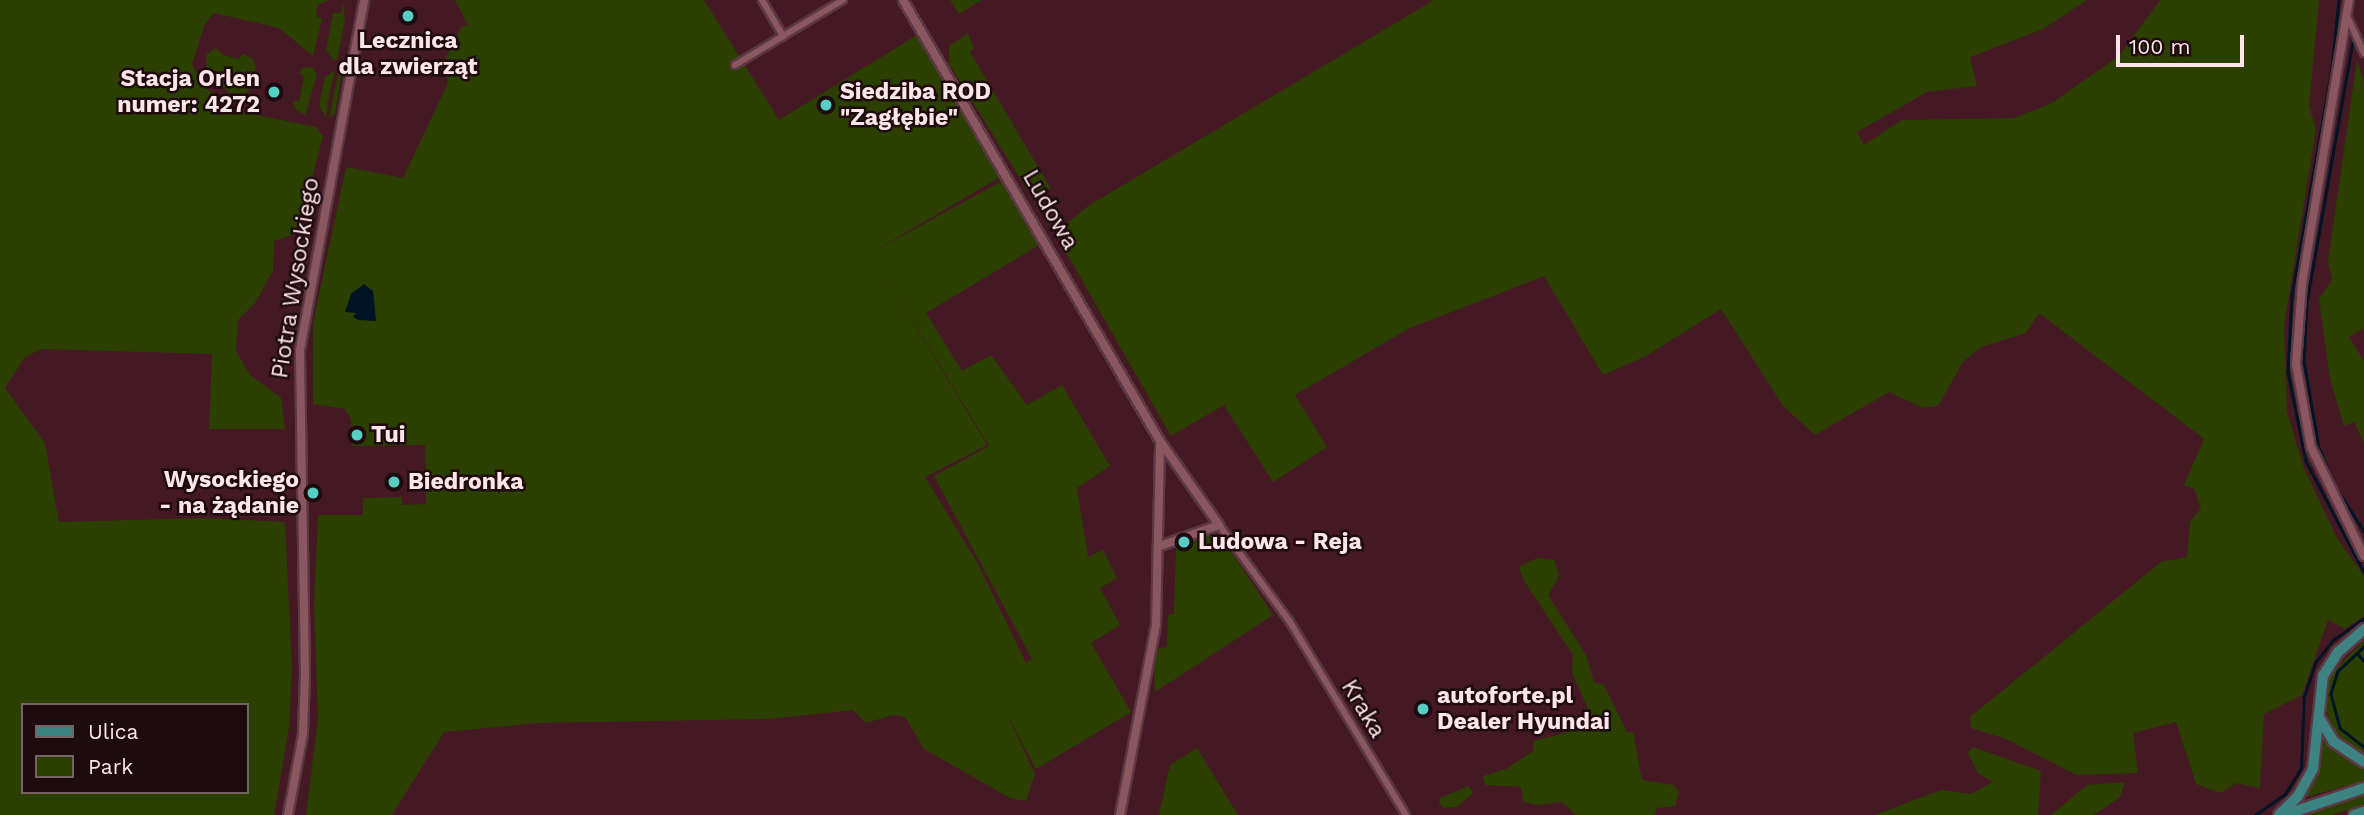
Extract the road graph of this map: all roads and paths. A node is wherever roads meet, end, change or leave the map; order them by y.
1 (364, 0) edge
2 (762, 0) edge
3 (844, 0) edge
4 (904, 0) edge
5 (2349, 0) edge
6 (2347, 16) junction
7 (783, 36) junction
8 (2364, 53) edge
9 (735, 65) dead end
10 (1160, 441) junction
11 (2347, 523) junction
12 (1219, 525) junction
13 (2364, 541) edge
14 (1160, 546) junction
15 (2364, 556) edge
16 (1290, 622) joint
17 (2363, 631) edge
18 (2318, 713) junction
19 (2364, 762) edge
20 (2364, 788) edge
21 (2364, 812) edge
22 (288, 815) edge
23 (1119, 815) edge
24 (1406, 815) edge
25 (2282, 815) edge
26 (2354, 815) edge

1 - 22 street, Piotra Wysockiego
2 - 7 street
3 - 7 street
4 - 10 street, Ludowa
5 - 6 street
6 - 8 street
6 - 11 street
7 - 9 street
10 - 12 street, Ludowa
10 - 14 street
11 - 13 street
11 - 15 street
12 - 14 street
12 - 16 street, Ludowa
14 - 23 street
16 - 24 street, Kraka
17 - 18 main road
18 - 19 main road
18 - 25 main road
20 - 25 main road
21 - 26 main road

